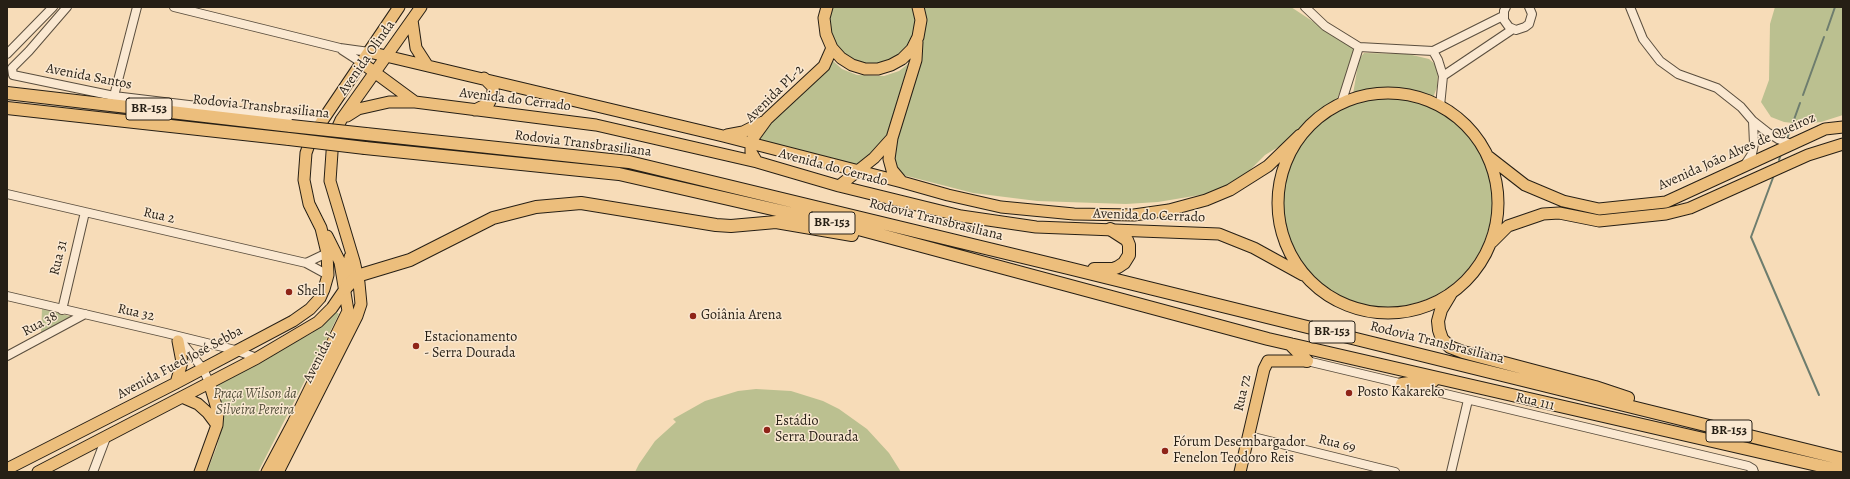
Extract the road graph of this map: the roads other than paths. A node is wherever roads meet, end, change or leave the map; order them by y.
1 (53, 7) edge
2 (67, 7) edge
3 (137, 7) edge
4 (174, 7) edge
5 (399, 7) edge
6 (421, 7) edge
7 (827, 7) edge
8 (918, 7) edge
9 (1305, 7) edge
10 (1506, 7) edge
11 (1630, 7) edge
12 (1530, 8) edge
13 (1503, 16) junction
14 (412, 20) junction
15 (1513, 29) junction
16 (918, 37) junction
17 (20, 42) junction
18 (1359, 46) junction
19 (340, 48) junction
20 (832, 48) junction
21 (29, 51) junction
22 (1433, 51) junction
23 (369, 52) junction
24 (7, 54) edge
25 (388, 56) junction
26 (362, 63) junction
27 (426, 65) junction
28 (375, 74) junction
29 (1443, 76) junction
30 (484, 78) junction
31 (7, 93) edge
32 (114, 96) junction
33 (415, 102) junction
34 (1341, 104) junction
35 (1440, 106) junction
36 (7, 108) edge
37 (475, 110) junction
38 (767, 119) junction
39 (341, 120) junction
40 (322, 121) junction
41 (1753, 121) junction
42 (1843, 127) edge
43 (723, 136) junction
44 (1300, 136) junction
45 (892, 138) junction
46 (751, 143) junction
47 (1791, 144) junction
48 (1843, 144) edge
49 (1489, 157) junction
50 (757, 162) junction
51 (1744, 166) junction
52 (858, 171) junction
53 (902, 182) junction
54 (839, 186) junction
55 (7, 194) edge
56 (86, 212) junction
57 (321, 228) junction
58 (1110, 229) junction
59 (881, 235) junction
60 (1492, 242) junction
61 (350, 250) junction
62 (327, 253) junction
63 (306, 263) junction
64 (1068, 268) junction
65 (328, 275) junction
66 (1303, 275) junction
67 (357, 276) junction
68 (345, 289) junction
69 (1450, 295) junction
70 (7, 296) edge
71 (332, 308) junction
72 (62, 310) junction
73 (348, 312) junction
74 (86, 314) junction
75 (166, 333) junction
76 (178, 341) junction
77 (1290, 344) junction
78 (236, 350) junction
79 (7, 356) edge
80 (257, 358) junction
81 (1307, 362) junction
82 (203, 369) junction
83 (209, 382) junction
84 (176, 383) junction
85 (1402, 384) junction
86 (1468, 384) junction
87 (182, 397) junction
88 (1468, 400) junction
89 (1668, 415) junction
90 (217, 425) junction
91 (297, 425) junction
92 (107, 435) junction
93 (1249, 436) junction
94 (1843, 459) edge
95 (1808, 462) junction
96 (7, 469) edge
97 (38, 472) edge
98 (93, 472) edge
99 (200, 472) edge
100 (266, 472) edge
101 (278, 472) edge
102 (1240, 472) edge
103 (1395, 472) edge
104 (1451, 472) edge
105 (1754, 472) edge
106 (1828, 472) edge
107 (1843, 472) edge

1 - 17 street
2 - 21 street, Avenida Santos
3 - 32 street
4 - 19 street
5 - 23 main road, Avenida Olinda
6 - 14 main road, Avenida Olinda
7 - 20 main road
8 - 16 main road
9 - 18 street
10 - 13 street
11 - 41 street
12 - 15 street
13 - 15 street
13 - 22 street
14 - 25 main road, Avenida Olinda
14 - 27 main road
15 - 29 street
16 - 20 main road
16 - 45 main road
17 - 21 street
17 - 24 street
18 - 22 street
18 - 34 street
19 - 23 street
19 - 26 street
20 - 38 main road, Avenida PL-2
21 - 32 street, Avenida Santos
22 - 29 street
23 - 25 main road, Avenida do Cerrado
23 - 26 main road, Avenida Olinda
25 - 27 main road, Avenida do Cerrado
25 - 28 main road, Avenida Olinda
26 - 28 main road, Avenida do Cerrado
26 - 40 main road, Avenida Olinda
27 - 30 main road, Avenida do Cerrado
28 - 33 main road, Avenida do Cerrado
28 - 39 main road, Avenida Olinda
29 - 35 street
30 - 37 main road
30 - 43 main road, Avenida do Cerrado
31 - 64 highway, Rodovia Transbrasiliana / BR-153, bridge
32 - 40 street, Avenida Santos
33 - 37 main road, Avenida do Cerrado
33 - 39 main road
34 - 35 main road, Avenida do Cerrado
34 - 44 main road, Avenida do Cerrado
35 - 49 main road, Avenida do Cerrado
36 - 59 highway, Rodovia Transbrasiliana / BR-153, bridge
37 - 50 main road, Avenida do Cerrado
38 - 43 main road
38 - 46 main road, Avenida PL-2
39 - 61 main road, Avenida Olinda
40 - 57 main road, Avenida Olinda
41 - 47 street
41 - 51 street
42 - 47 main road, Avenida João Alves de Queiroz
43 - 46 main road, Avenida do Cerrado
44 - 53 main road, Avenida do Cerrado
44 - 66 main road
45 - 52 main road
45 - 53 main road
46 - 50 main road, Avenida PL-2
46 - 52 main road, Avenida do Cerrado
47 - 51 main road, Avenida João Alves de Queiroz
48 - 60 main road, Avenida João Alves de Queiroz
49 - 51 main road, Avenida João Alves de Queiroz
49 - 60 main road
50 - 54 main road, Avenida do Cerrado
52 - 53 main road, Avenida do Cerrado
52 - 54 main road
54 - 58 main road, Avenida do Cerrado
55 - 56 street, Rua 2
56 - 63 street, Rua 2
56 - 72 street, Rua 31
57 - 62 main road, Avenida Olinda
57 - 68 main road
58 - 64 highway
58 - 66 main road, Avenida do Cerrado
59 - 67 highway
59 - 77 highway, Rodovia Transbrasiliana / BR-153
60 - 69 main road
61 - 67 main road, Avenida L
61 - 68 main road, Avenida Olinda
62 - 63 street
62 - 65 main road, Avenida Fued José Sebba
63 - 65 street, Rua 2
64 - 89 highway, Rodovia Transbrasiliana / BR-153
65 - 68 main road
65 - 78 main road, Avenida Fued José Sebba
66 - 69 main road
67 - 68 highway
67 - 91 main road, Avenida L
68 - 71 main road
68 - 73 main road
69 - 89 highway
70 - 72 street, Rua 32
71 - 73 main road
71 - 80 main road
72 - 74 street, Rua 32
73 - 91 main road, Avenida L
74 - 75 street, Rua 32
74 - 79 street, Rua 38
75 - 76 street
75 - 78 street, Rua 32
76 - 82 street
76 - 84 main road
77 - 81 highway
77 - 86 highway, Rodovia Transbrasiliana / BR-153
78 - 80 street, Rua 32
78 - 82 main road, Avenida Fued José Sebba
80 - 83 main road
81 - 85 street, Rua 111
81 - 93 main road, Rua 72
82 - 83 street
82 - 84 main road, Avenida Fued José Sebba
83 - 87 main road
83 - 90 main road
84 - 96 main road, Avenida Fued José Sebba
85 - 86 highway
85 - 88 street, Rua 111
86 - 95 highway, Rodovia Transbrasiliana / BR-153
87 - 90 main road
87 - 92 main road
88 - 104 street
88 - 105 street, Rua 111
89 - 94 highway, Rodovia Transbrasiliana / BR-153
90 - 99 main road
91 - 100 main road, Avenida L
91 - 101 main road, Avenida L
92 - 97 main road
92 - 98 street
93 - 102 main road, Rua 72
93 - 103 street, Rua 69
95 - 106 highway
95 - 107 highway, Rodovia Transbrasiliana / BR-153

